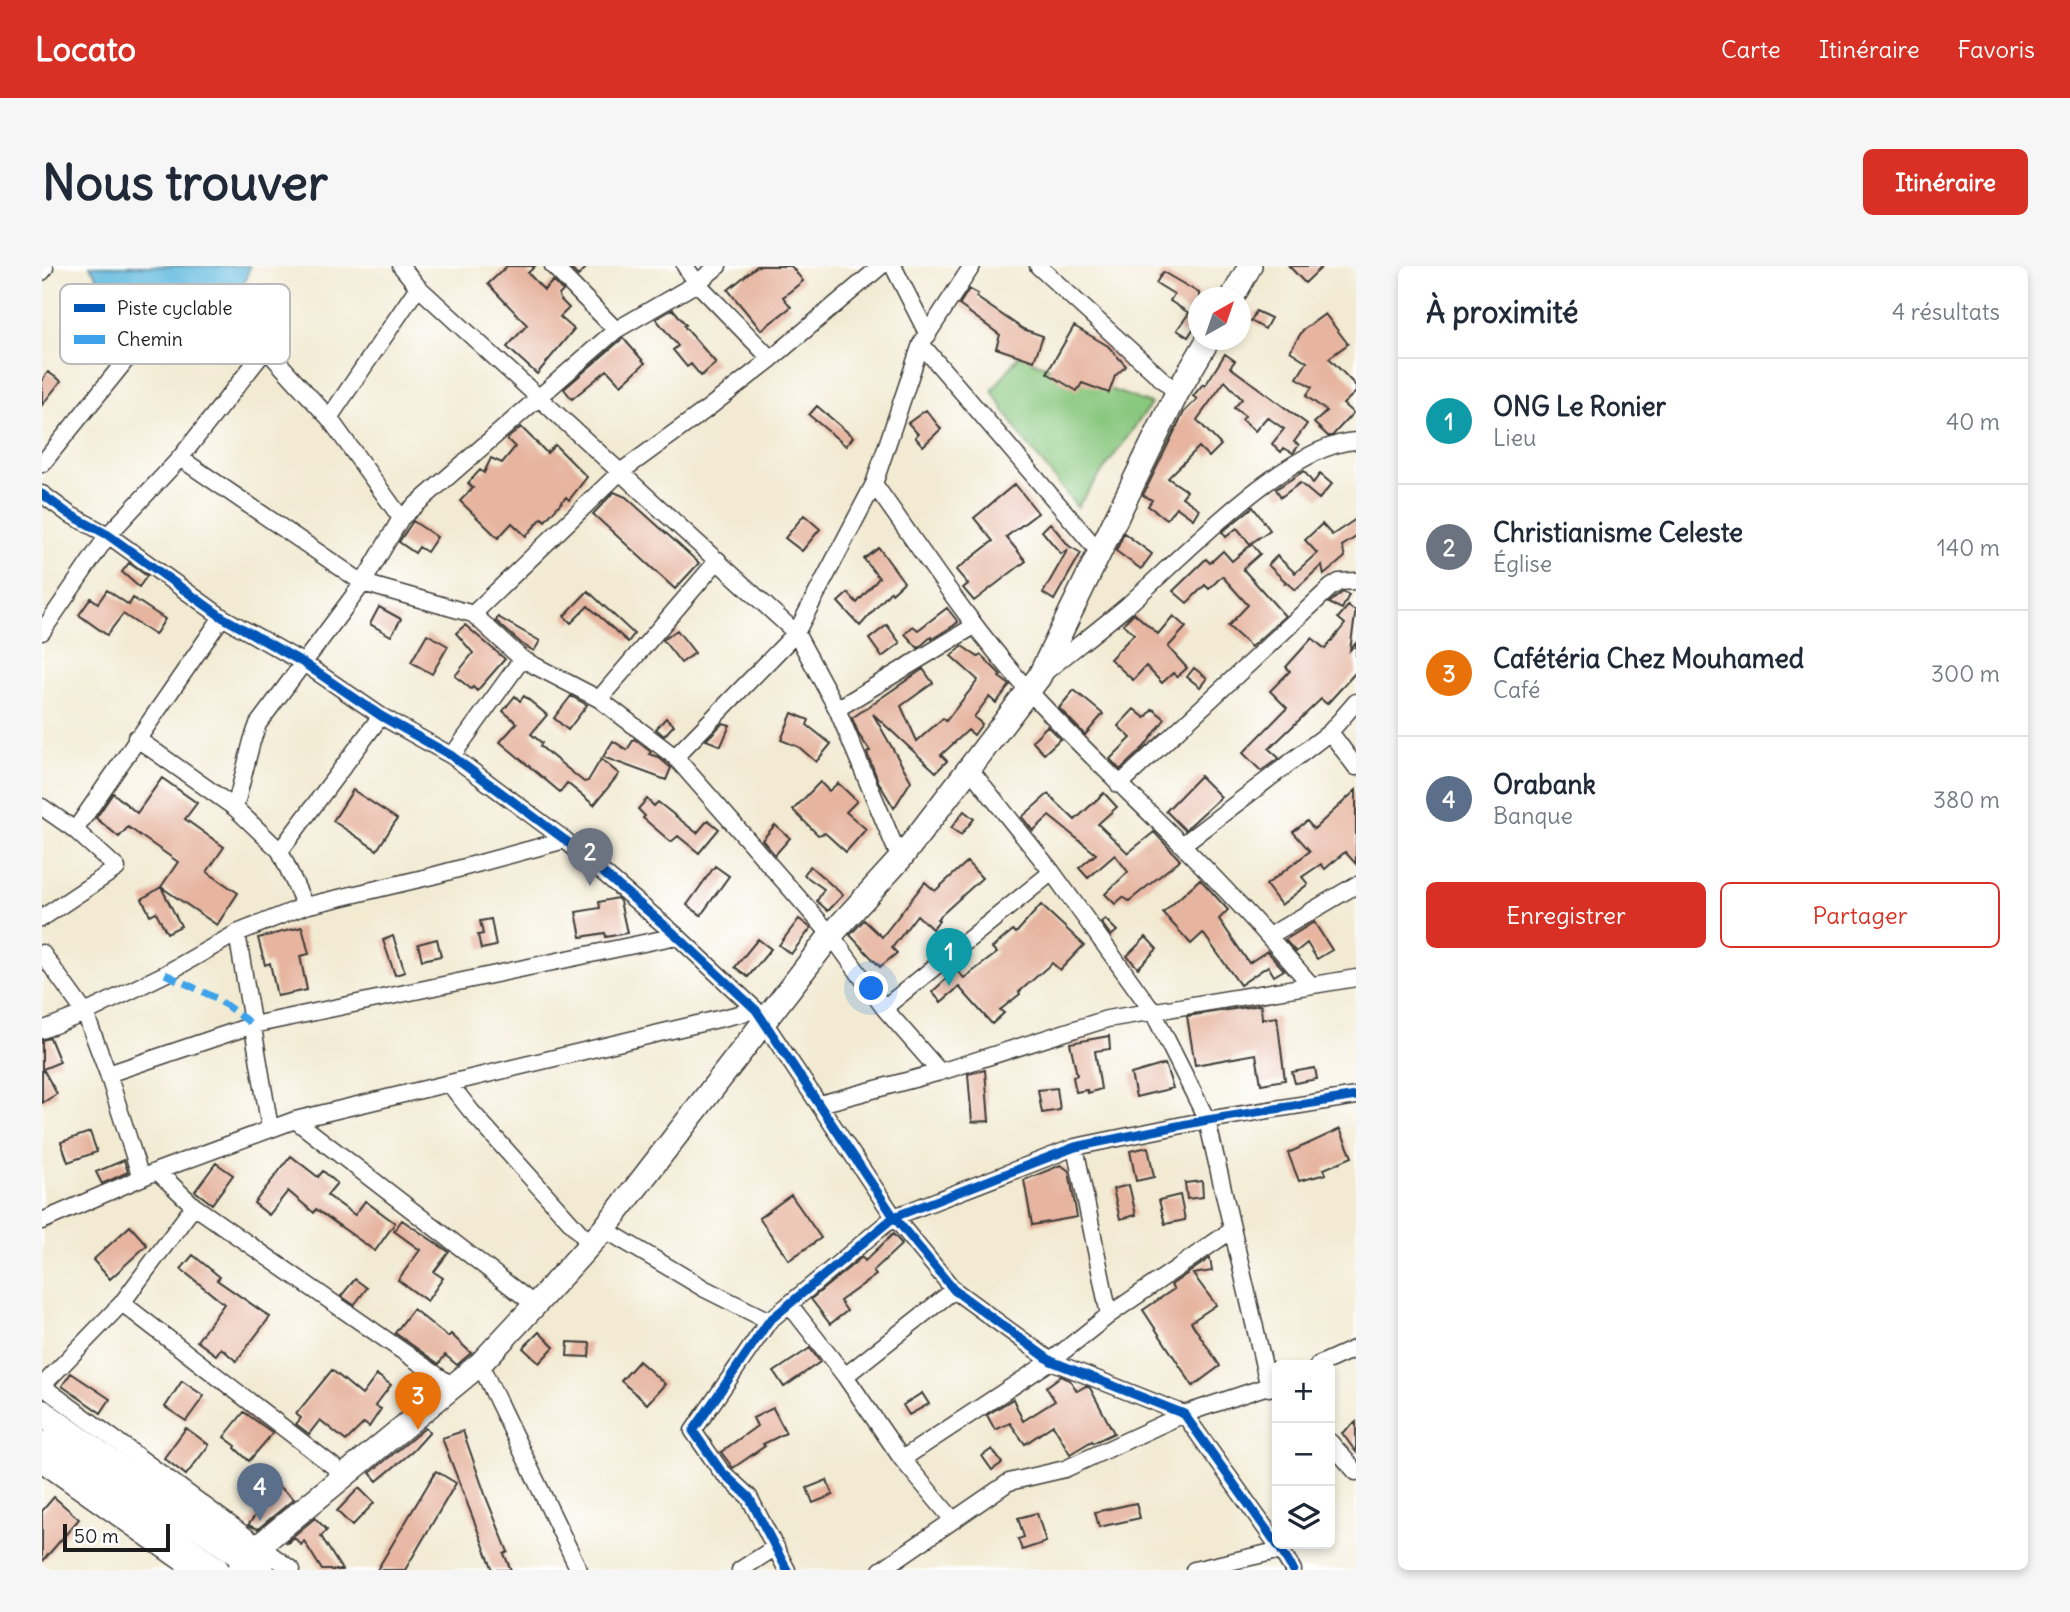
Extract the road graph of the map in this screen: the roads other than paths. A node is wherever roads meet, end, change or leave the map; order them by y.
1 (401, 266) edge
2 (554, 266) edge
3 (685, 266) edge
4 (718, 266) edge
5 (881, 266) edge
6 (893, 266) edge
7 (972, 266) edge
8 (1038, 266) edge
9 (1250, 266) edge
10 (698, 284) junction
11 (418, 287) junction
12 (1238, 287) edge
13 (615, 330) junction
14 (925, 340) junction
15 (1202, 350) edge
16 (771, 359) junction
17 (123, 364) edge
18 (254, 364) edge
19 (280, 364) edge
20 (1177, 393) junction
21 (538, 397) junction
22 (329, 418) junction
23 (1356, 441) edge
24 (180, 458) junction
25 (42, 464) edge
26 (619, 473) junction
27 (874, 484) junction
28 (42, 494) edge
29 (401, 518) junction
30 (108, 534) junction
31 (1100, 553) junction
32 (718, 559) junction
33 (1356, 581) edge
34 (363, 583) junction
35 (473, 614) junction
36 (222, 617) junction
37 (974, 626) junction
38 (42, 632) edge
39 (796, 633) junction
40 (522, 659) junction
41 (302, 662) junction
42 (1034, 684) junction
43 (600, 699) junction
44 (1356, 702) edge
45 (837, 709) junction
46 (381, 716) junction
47 (1331, 732) junction
48 (136, 738) junction
49 (452, 756) junction
50 (675, 757) junction
51 (1356, 767) edge
52 (969, 768) junction
53 (1119, 785) junction
54 (42, 807) edge
55 (235, 808) junction
56 (75, 830) junction
57 (565, 840) junction
58 (1182, 845) junction
59 (280, 851) junction
60 (900, 859) junction
61 (1052, 872) junction
62 (1356, 885) edge
63 (305, 906) junction
64 (42, 918) edge
65 (237, 933) junction
66 (831, 935) junction
67 (677, 936) junction
68 (1269, 936) junction
69 (42, 953) edge
70 (1356, 978) edge
71 (1311, 985) junction
72 (884, 1008) junction
73 (1153, 1012) junction
74 (85, 1013) junction
75 (760, 1016) junction
76 (253, 1026) junction
77 (42, 1030) edge
78 (940, 1072) junction
79 (108, 1074) junction
80 (449, 1083) junction
81 (1356, 1096) edge
82 (820, 1104) junction
83 (295, 1120) junction
84 (1207, 1120) junction
85 (270, 1129) junction
86 (1075, 1147) junction
87 (157, 1171) junction
88 (141, 1178) junction
89 (194, 1206) junction
90 (894, 1217) junction
91 (42, 1221) edge
92 (1233, 1230) junction
93 (598, 1237) junction
94 (954, 1290) junction
95 (122, 1303) junction
96 (789, 1304) junction
97 (535, 1306) junction
98 (1109, 1315) junction
99 (769, 1321) junction
100 (1356, 1348) edge
101 (1329, 1360) edge
102 (1051, 1361) junction
103 (480, 1364) junction
104 (845, 1376) junction
105 (1272, 1381) edge
106 (1272, 1385) edge
107 (42, 1386) edge
108 (454, 1387) junction
109 (42, 1413) edge
110 (1184, 1414) junction
111 (42, 1444) edge
112 (1335, 1448) edge
113 (902, 1459) junction
114 (42, 1464) edge
115 (1356, 1472) edge
116 (346, 1476) junction
117 (953, 1520) junction
118 (776, 1547) junction
119 (1281, 1550) junction
120 (252, 1562) edge
121 (902, 1563) edge
122 (192, 1570) edge
123 (216, 1570) edge
124 (292, 1570) edge
125 (579, 1570) edge
126 (740, 1570) edge
127 (787, 1570) edge
128 (881, 1570) edge
129 (1194, 1570) edge
130 (1293, 1570) edge

1 - 11 street
2 - 13 street
3 - 10 street
4 - 10 street
5 - 16 street
6 - 14 street
7 - 14 street
8 - 20 street
9 - 12 main road
10 - 13 street
10 - 16 street
11 - 21 street
11 - 22 street
13 - 21 street
14 - 27 street
14 - 31 street
15 - 20 main road
16 - 26 street
17 - 25 street
18 - 24 street
19 - 22 street
20 - 31 main road
21 - 26 street
21 - 29 street
22 - 29 street
23 - 42 street
24 - 30 street
24 - 34 street
26 - 32 street
26 - 35 street
27 - 37 street
27 - 39 street
28 - 30 street
29 - 34 street
30 - 36 street
30 - 38 street
31 - 42 main road
32 - 39 street
32 - 43 street
33 - 53 street
34 - 35 street
34 - 41 street
35 - 40 street
36 - 41 street
36 - 48 street
37 - 42 street
37 - 45 street
39 - 45 street
39 - 50 street
40 - 43 street
40 - 49 street
41 - 46 street
41 - 55 street
42 - 52 main road
42 - 53 street
43 - 50 street
44 - 47 street
45 - 60 street
46 - 49 street
46 - 59 street
47 - 51 street
47 - 58 street
48 - 55 street
48 - 56 street
49 - 57 street
50 - 66 street
52 - 60 main road
52 - 61 street
53 - 58 street
54 - 56 street
55 - 59 street
56 - 64 street
57 - 63 street
57 - 67 street
58 - 68 street
59 - 63 street
60 - 66 main road
61 - 72 street
61 - 73 street
62 - 68 street
63 - 65 street
65 - 74 street
65 - 76 street
66 - 72 street
66 - 75 main road
67 - 75 street
67 - 76 street
68 - 71 street
69 - 74 street
70 - 71 street
71 - 73 street
72 - 78 street
73 - 78 street
73 - 84 street
74 - 77 street
74 - 79 street
75 - 80 street
75 - 82 street
75 - 93 main road
76 - 79 street
76 - 85 street
78 - 82 street
79 - 88 street
80 - 83 street
80 - 93 street
81 - 84 street
82 - 90 street
83 - 85 street
83 - 97 street
84 - 86 street
84 - 92 street
85 - 87 street
86 - 90 street
86 - 98 street
87 - 88 street
87 - 89 street
88 - 91 street
89 - 95 street
89 - 108 street
90 - 94 street
90 - 96 street
92 - 98 street
92 - 105 street
93 - 97 main road
93 - 99 street
94 - 102 street
94 - 104 street
95 - 107 street
95 - 116 street
96 - 99 street
96 - 104 street
97 - 103 main road
98 - 102 street
99 - 118 street
100 - 101 street
102 - 110 street
102 - 113 street
103 - 108 main road
103 - 125 street
104 - 113 street
106 - 110 street
107 - 120 street
108 - 116 main road
109 - 120 highway
110 - 117 street
110 - 119 street
111 - 123 highway
112 - 115 street
113 - 117 street
114 - 122 street
116 - 120 main road
117 - 121 street
118 - 126 street
118 - 127 street
119 - 129 street
119 - 130 street
120 - 124 street
121 - 128 street

